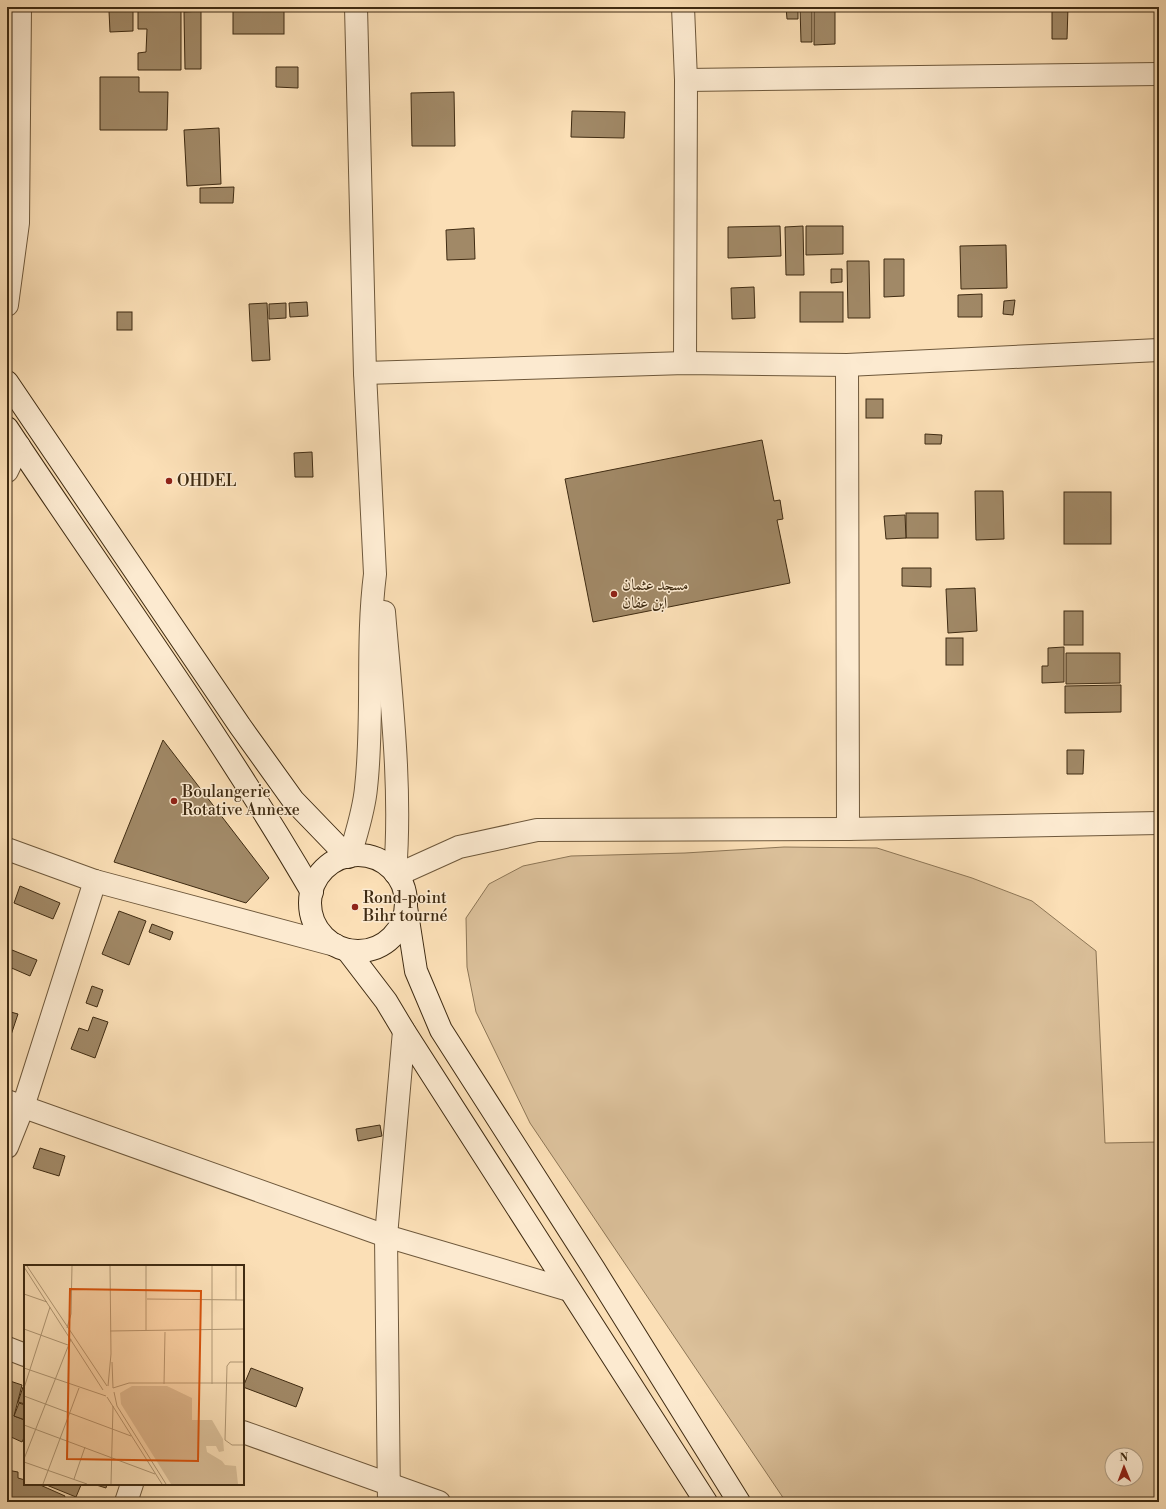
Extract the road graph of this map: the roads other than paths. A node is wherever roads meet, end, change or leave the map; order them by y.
1 (20, 7) edge
2 (356, 7) edge
3 (683, 7) edge
4 (1159, 74) edge
5 (686, 80) junction
6 (7, 305) edge
7 (1159, 350) edge
8 (685, 364) junction
9 (847, 365) junction
10 (365, 373) junction
11 (7, 382) edge
12 (13, 437) edge
13 (7, 471) edge
14 (375, 574) junction
15 (1159, 823) edge
16 (848, 829) junction
17 (7, 849) edge
18 (349, 857) junction
19 (396, 874) junction
20 (95, 881) junction
21 (312, 892) junction
22 (406, 907) junction
23 (341, 948) junction
24 (404, 1032) junction
25 (15, 1104) edge
26 (7, 1147) edge
27 (386, 1236) junction
28 (569, 1290) junction
29 (7, 1348) edge
30 (24, 1355) edge
31 (244, 1432) edge
32 (132, 1485) edge
33 (389, 1493) edge
34 (126, 1502) edge
35 (439, 1502) edge
36 (706, 1502) edge
37 (739, 1502) edge

1 - 6 street
2 - 10 street
3 - 5 street
4 - 5 street
5 - 8 street
7 - 9 street
8 - 9 street
8 - 10 street
9 - 16 street
10 - 14 street
11 - 18 street
12 - 13 street
12 - 21 street
14 - 18 street
14 - 19 street
15 - 16 street
16 - 19 street
17 - 20 street
18 - 19 street
18 - 21 street
19 - 22 street
20 - 23 street
20 - 25 street
21 - 23 street
22 - 23 street
22 - 37 street
23 - 24 street
24 - 27 street
24 - 28 street
25 - 26 street
25 - 27 street
27 - 28 street
27 - 33 street
28 - 36 street
29 - 30 street
31 - 33 street
32 - 34 street
33 - 35 street

